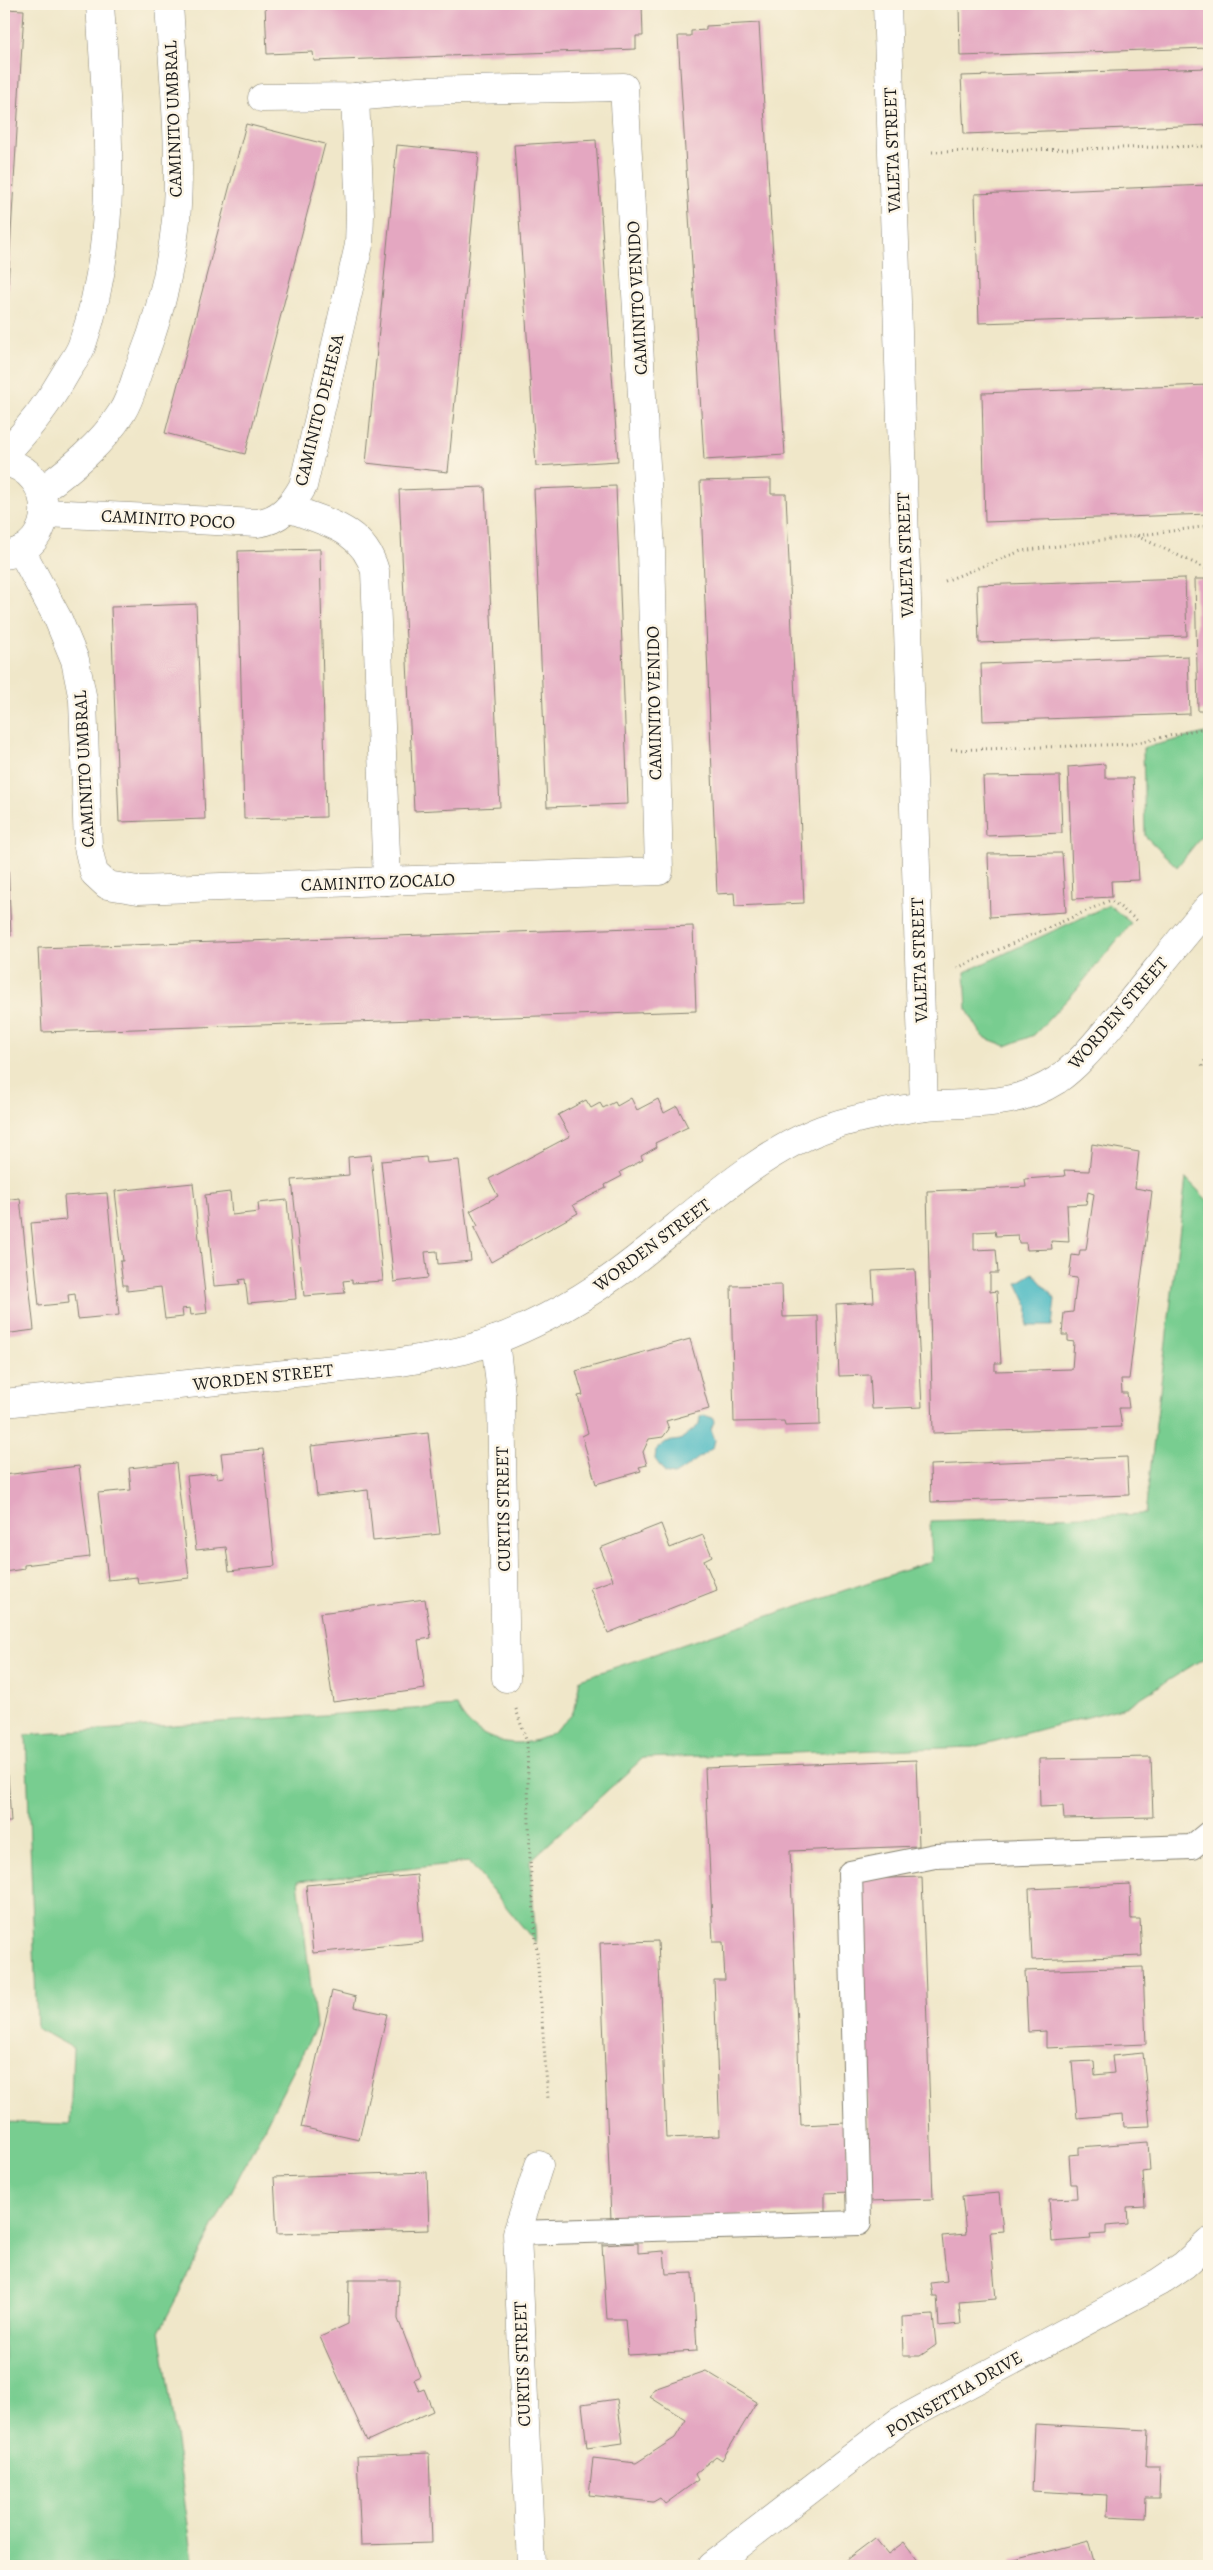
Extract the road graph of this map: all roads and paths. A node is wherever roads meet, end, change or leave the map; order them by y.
1 (100, 4) edge
2 (169, 4) edge
3 (887, 4) edge
4 (355, 97) junction
5 (262, 98) dead end
6 (1209, 146) edge
7 (932, 152) dead end
8 (4, 455) edge
9 (4, 462) edge
10 (43, 502) junction
11 (288, 508) junction
12 (1209, 526) edge
13 (1136, 536) junction
14 (12, 552) edge
15 (1209, 570) edge
16 (945, 581) dead end
17 (1209, 727) edge
18 (951, 750) dead end
19 (659, 872) joint
20 (99, 879) joint
21 (386, 881) junction
22 (1209, 906) edge
23 (1139, 922) dead end
24 (957, 968) dead end
25 (1209, 1053) edge
26 (1202, 1066) dead end
27 (924, 1106) junction
28 (495, 1340) junction
29 (4, 1403) edge
30 (506, 1678) joint
31 (1209, 1833) edge
32 (548, 2099) dead end
33 (539, 2165) dead end
34 (517, 2233) junction
35 (1209, 2242) edge
36 (531, 2566) edge
37 (711, 2566) edge

1 - 8 street
2 - 10 street, CAMINITO UMBRAL
3 - 27 street, VALETA STREET
4 - 5 street, CAMINITO VENIDO
4 - 11 street, CAMINITO DEHESA
4 - 19 street, CAMINITO VENIDO
6 - 7 path
9 - 10 street
10 - 11 street, CAMINITO POCO
10 - 14 street
11 - 21 street, CAMINITO DEHESA
12 - 13 path
13 - 15 path
13 - 16 path
14 - 20 street, CAMINITO UMBRAL
17 - 18 path
19 - 21 street, CAMINITO ZOCALO
20 - 21 street, CAMINITO ZOCALO
22 - 27 street, WORDEN STREET
23 - 24 path
25 - 26 path
27 - 28 street, WORDEN STREET
28 - 29 street, WORDEN STREET
28 - 30 street, CURTIS STREET
30 - 32 path
31 - 34 lane
33 - 34 street, CURTIS STREET
34 - 36 street, CURTIS STREET
35 - 37 street, POINSETTIA DRIVE

